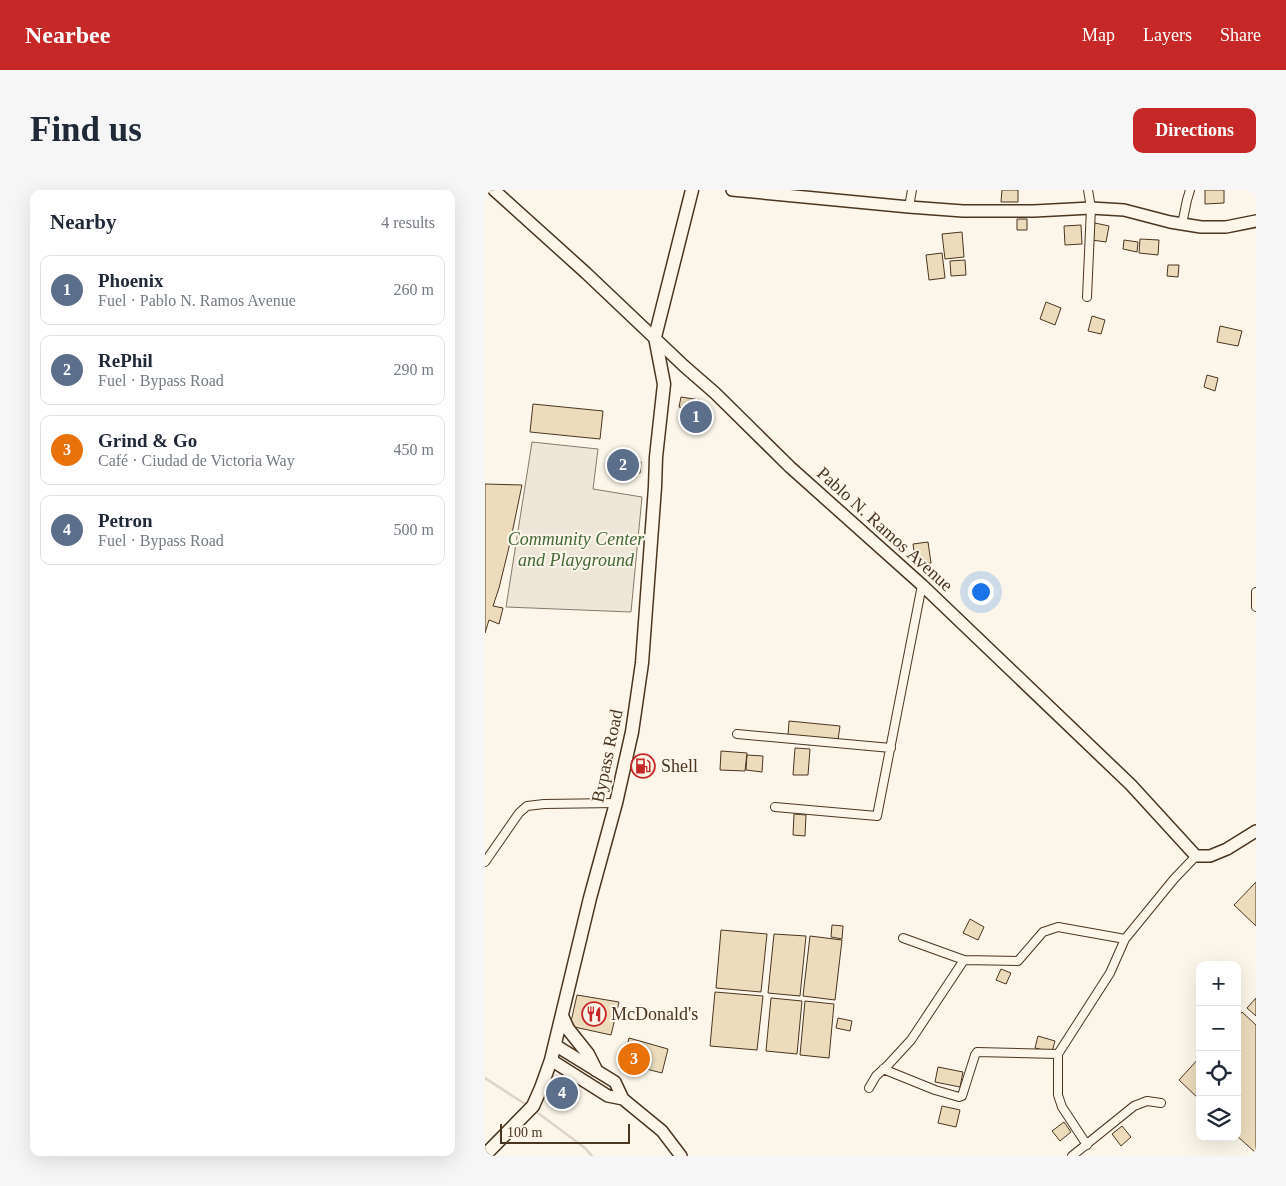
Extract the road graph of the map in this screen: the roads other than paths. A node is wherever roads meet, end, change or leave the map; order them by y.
1 (494, 190) edge
2 (692, 190) edge
3 (732, 190) edge
4 (912, 190) edge
5 (1088, 190) edge
6 (1191, 190) edge
7 (909, 207) junction
8 (1091, 208) junction
9 (1256, 221) edge
10 (1182, 224) junction
11 (1087, 297) dead end
12 (655, 337) junction
13 (922, 584) junction
14 (1256, 592) edge
15 (1256, 607) edge
16 (737, 734) dead end
17 (891, 748) junction
18 (616, 803) junction
19 (775, 807) dead end
20 (1256, 831) edge
21 (1196, 856) junction
22 (485, 862) edge
23 (903, 938) dead end
24 (1125, 938) junction
25 (964, 960) junction
26 (562, 1016) junction
27 (555, 1045) junction
28 (1058, 1054) junction
29 (551, 1060) junction
30 (883, 1069) junction
31 (596, 1070) junction
32 (869, 1088) dead end
33 (623, 1099) junction
34 (1161, 1102) dead end
35 (1087, 1145) junction
36 (485, 1155) edge
37 (681, 1156) edge
38 (1072, 1156) edge

1 - 12 street, Pablo N. Ramos Avenue
2 - 12 main road
3 - 7 street
4 - 7 street
5 - 8 street
6 - 10 street
7 - 8 street
8 - 10 street
8 - 11 street
9 - 10 street
12 - 13 street, Pablo N. Ramos Avenue
12 - 18 main road, Bypass Road
13 - 17 street
13 - 21 street, Pablo N. Ramos Avenue
14 - 15 street
16 - 17 street
17 - 19 street
18 - 22 street
18 - 26 main road, Bypass Road
20 - 21 street
21 - 24 street
23 - 25 street
24 - 25 street
24 - 28 street
25 - 30 street
26 - 27 main road, Bypass Road
26 - 31 main road
27 - 29 main road, Bypass Road
27 - 31 street
28 - 30 street
28 - 35 street
29 - 33 street
29 - 36 main road, Bypass Road
30 - 32 street
31 - 33 street
33 - 37 street
34 - 35 street
35 - 38 street

